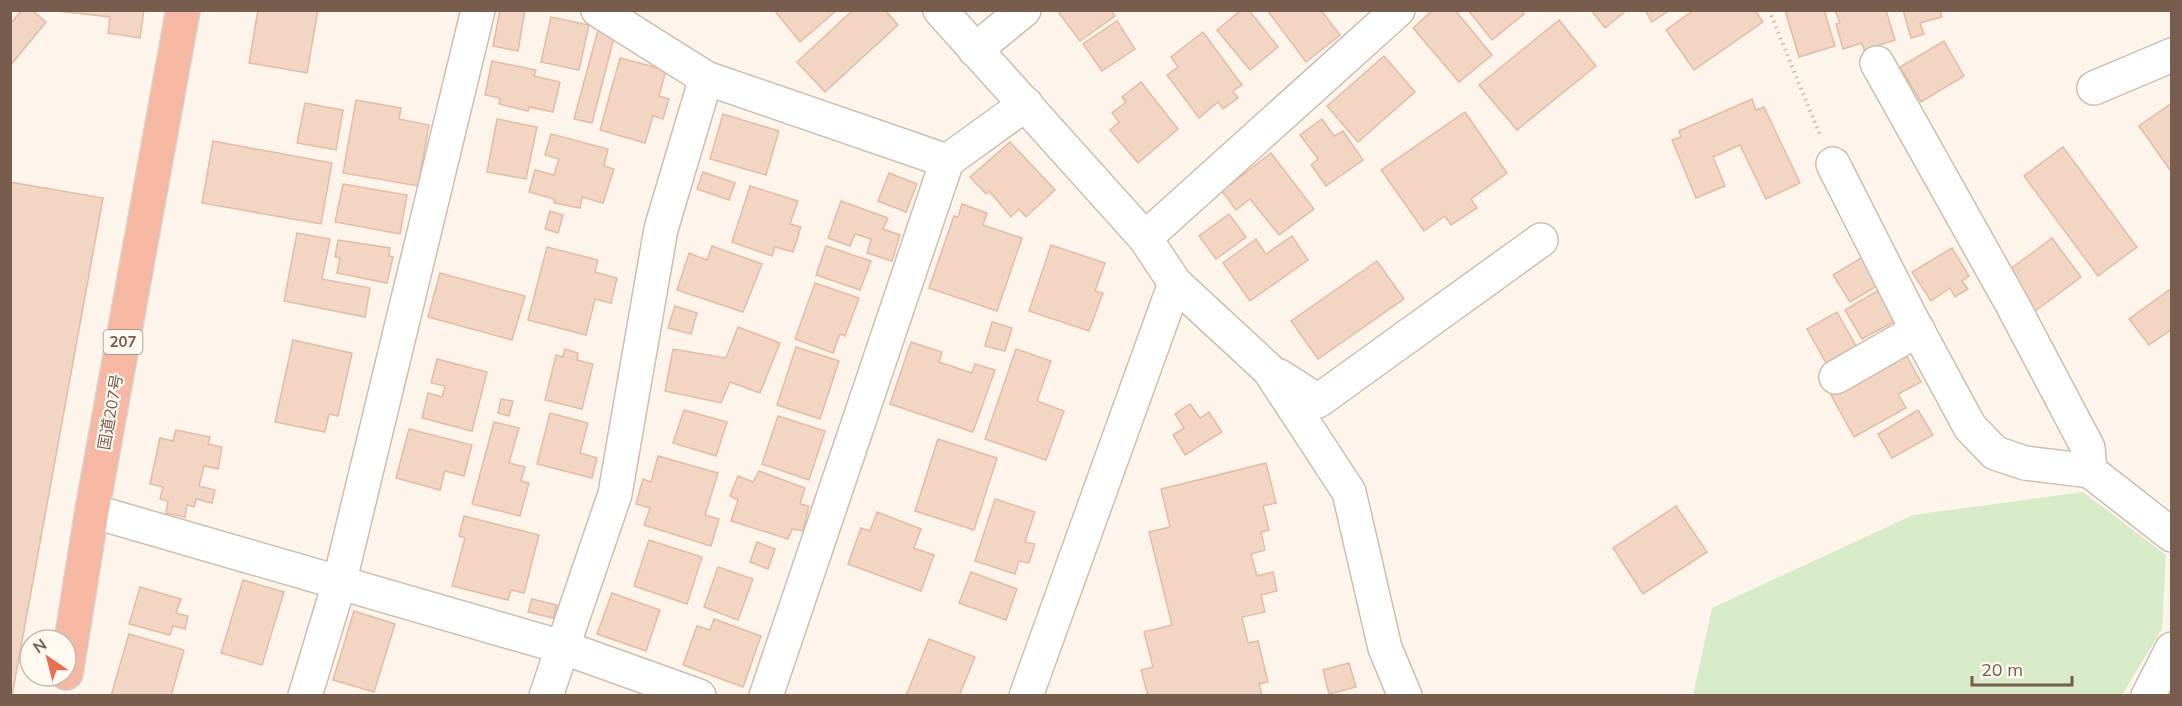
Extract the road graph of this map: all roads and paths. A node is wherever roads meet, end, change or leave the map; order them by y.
1 (183, 10) edge
2 (478, 10) edge
3 (598, 10) edge
4 (940, 10) edge
5 (1024, 10) edge
6 (1398, 10) edge
7 (1769, 10) edge
8 (975, 50) junction
9 (2172, 55) edge
10 (1877, 63) dead end
11 (706, 78) junction
12 (2094, 88) dead end
13 (1026, 104) junction
14 (947, 161) junction
15 (1833, 164) joint
16 (1145, 238) junction
17 (1541, 240) dead end
18 (1175, 283) junction
19 (1918, 330) junction
20 (1269, 370) junction
21 (1836, 377) dead end
22 (2090, 471) junction
23 (92, 511) junction
24 (2172, 535) edge
25 (339, 584) junction
26 (73, 628) edge
27 (562, 647) junction
28 (2172, 649) edge
29 (305, 696) edge
30 (546, 696) edge
31 (699, 696) edge
32 (766, 696) edge
33 (1026, 696) edge
34 (1405, 696) edge
35 (2148, 696) edge

1 - 23 highway, 国道207号 / 207
2 - 25 street
3 - 11 street
4 - 8 street
5 - 8 street
6 - 16 street
7 - 15 path
8 - 13 street
9 - 12 street
10 - 22 street
11 - 14 street
11 - 27 street
13 - 14 street
13 - 16 street
14 - 32 street
15 - 19 street
16 - 18 street
17 - 20 street
18 - 20 street
18 - 33 street
19 - 21 street
19 - 22 street
20 - 34 street
22 - 24 street
23 - 25 street
23 - 26 highway, 国道207号 / 207
25 - 27 street
25 - 29 street
27 - 30 street
27 - 31 street
28 - 35 street

